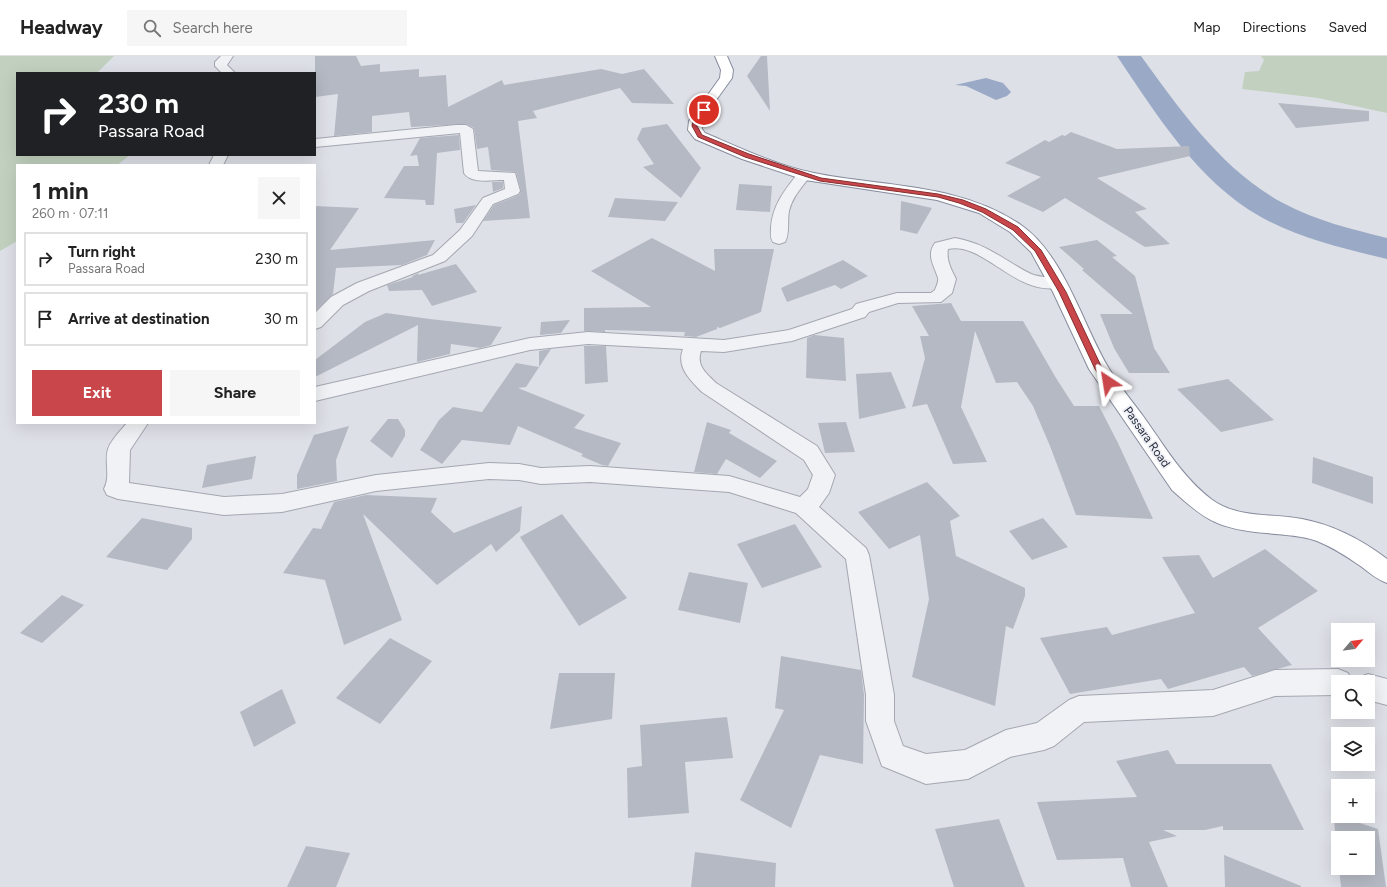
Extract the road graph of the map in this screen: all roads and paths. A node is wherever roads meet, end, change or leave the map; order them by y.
1 (227, 56) edge
2 (721, 56) edge
3 (228, 72) edge
4 (316, 143) edge
5 (804, 175) junction
6 (779, 239) dead end
7 (1056, 283) junction
8 (316, 322) edge
9 (695, 344) junction
10 (316, 394) edge
11 (137, 424) edge
12 (804, 507) junction
13 (1387, 573) edge
14 (1331, 682) edge
15 (1375, 689) edge
16 (1387, 692) edge

1 - 3 street
2 - 5 highway, Passara Road
4 - 8 street
5 - 6 street
5 - 7 highway, Passara Road
7 - 9 street
7 - 13 highway, Passara Road
9 - 10 street
9 - 12 street
11 - 12 street
12 - 14 street
15 - 16 street

